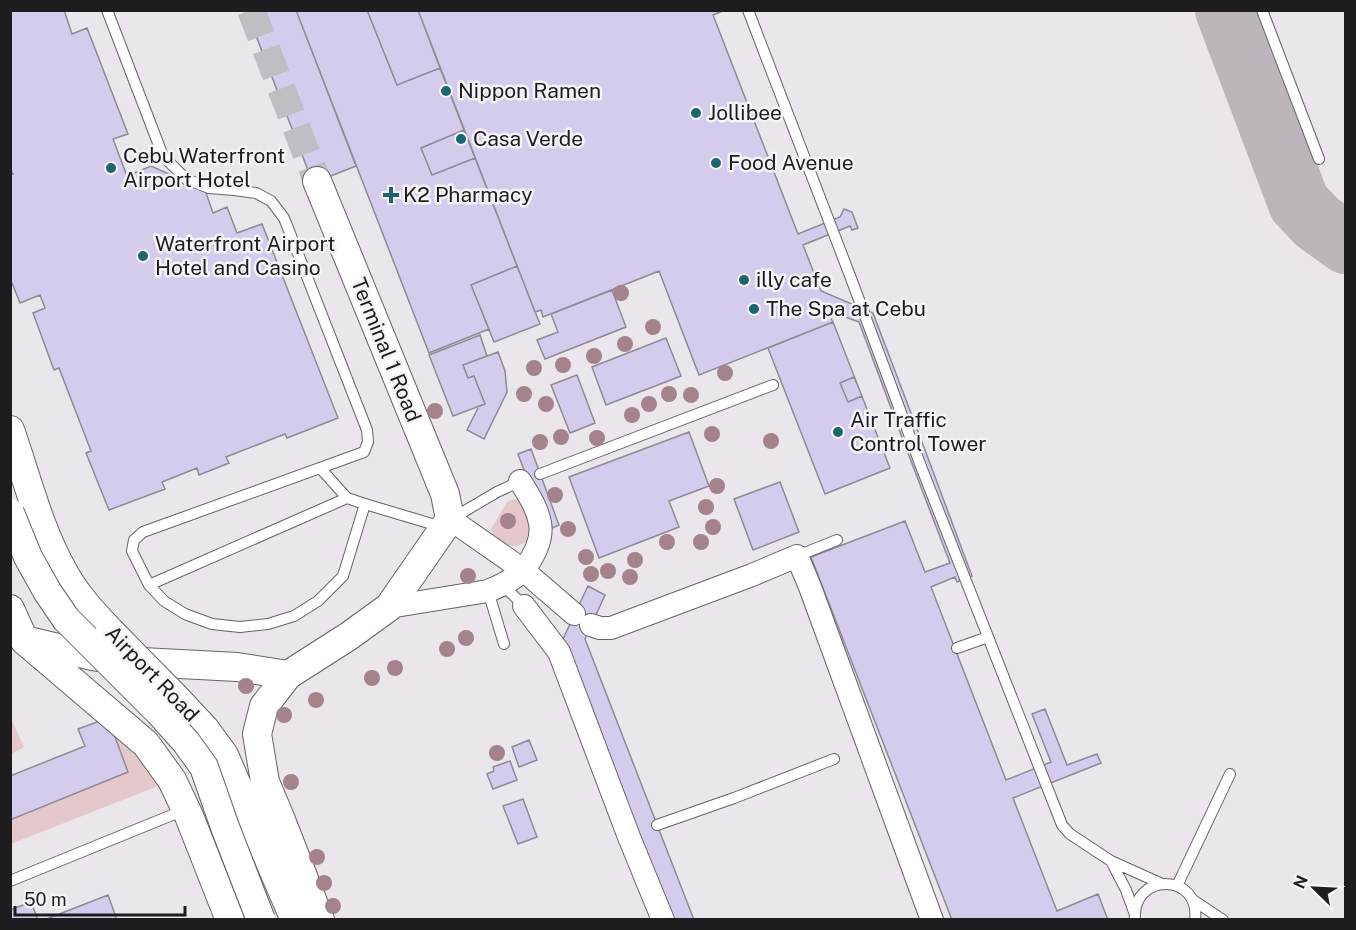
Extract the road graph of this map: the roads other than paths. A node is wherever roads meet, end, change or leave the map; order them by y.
1 (107, 10) edge
2 (748, 10) edge
3 (1262, 10) edge
4 (1319, 159) dead end
5 (317, 182) tunnel mouth
6 (773, 385) dead end
7 (10, 430) edge
8 (321, 469) junction
9 (529, 478) junction
10 (347, 498) junction
11 (365, 504) junction
12 (10, 513) edge
13 (447, 524) junction
14 (837, 540) dead end
15 (797, 556) junction
16 (523, 570) junction
17 (149, 585) junction
18 (495, 588) junction
19 (389, 606) junction
20 (524, 606) joint
21 (10, 609) edge
22 (988, 637) junction
23 (24, 640) junction
24 (504, 644) dead end
25 (957, 648) dead end
26 (288, 675) junction
27 (834, 759) dead end
28 (1230, 774) dead end
29 (189, 816) junction
30 (657, 825) dead end
31 (1111, 861) junction
32 (10, 881) edge
33 (1160, 883) junction
34 (1177, 886) junction
35 (1193, 900) junction
36 (1135, 916) edge
37 (230, 920) edge
38 (261, 920) edge
39 (295, 920) edge
40 (320, 920) edge
41 (663, 920) edge
42 (932, 920) edge
43 (1196, 920) edge
44 (1223, 920) edge

1 - 8 lane
2 - 22 lane
3 - 4 lane
5 - 13 street, Terminal 1 Road
6 - 9 lane
7 - 39 street, Airport Road, bridge
8 - 10 lane
8 - 17 lane
9 - 13 lane
9 - 16 street
10 - 11 lane
10 - 17 lane
11 - 13 lane
11 - 17 lane
12 - 38 street, Airport Road, bridge
13 - 16 street
13 - 19 street
14 - 15 lane
15 - 16 street
15 - 42 street
16 - 18 street
18 - 19 street
18 - 20 lane
18 - 24 lane
19 - 26 street
20 - 41 street
21 - 23 street
22 - 25 lane
22 - 31 lane
23 - 26 street
23 - 29 street
26 - 40 street
27 - 30 lane
28 - 34 lane
29 - 32 lane
29 - 37 street
31 - 33 lane
31 - 36 lane
33 - 34 lane
33 - 36 lane
34 - 35 lane
35 - 43 lane
35 - 44 lane

